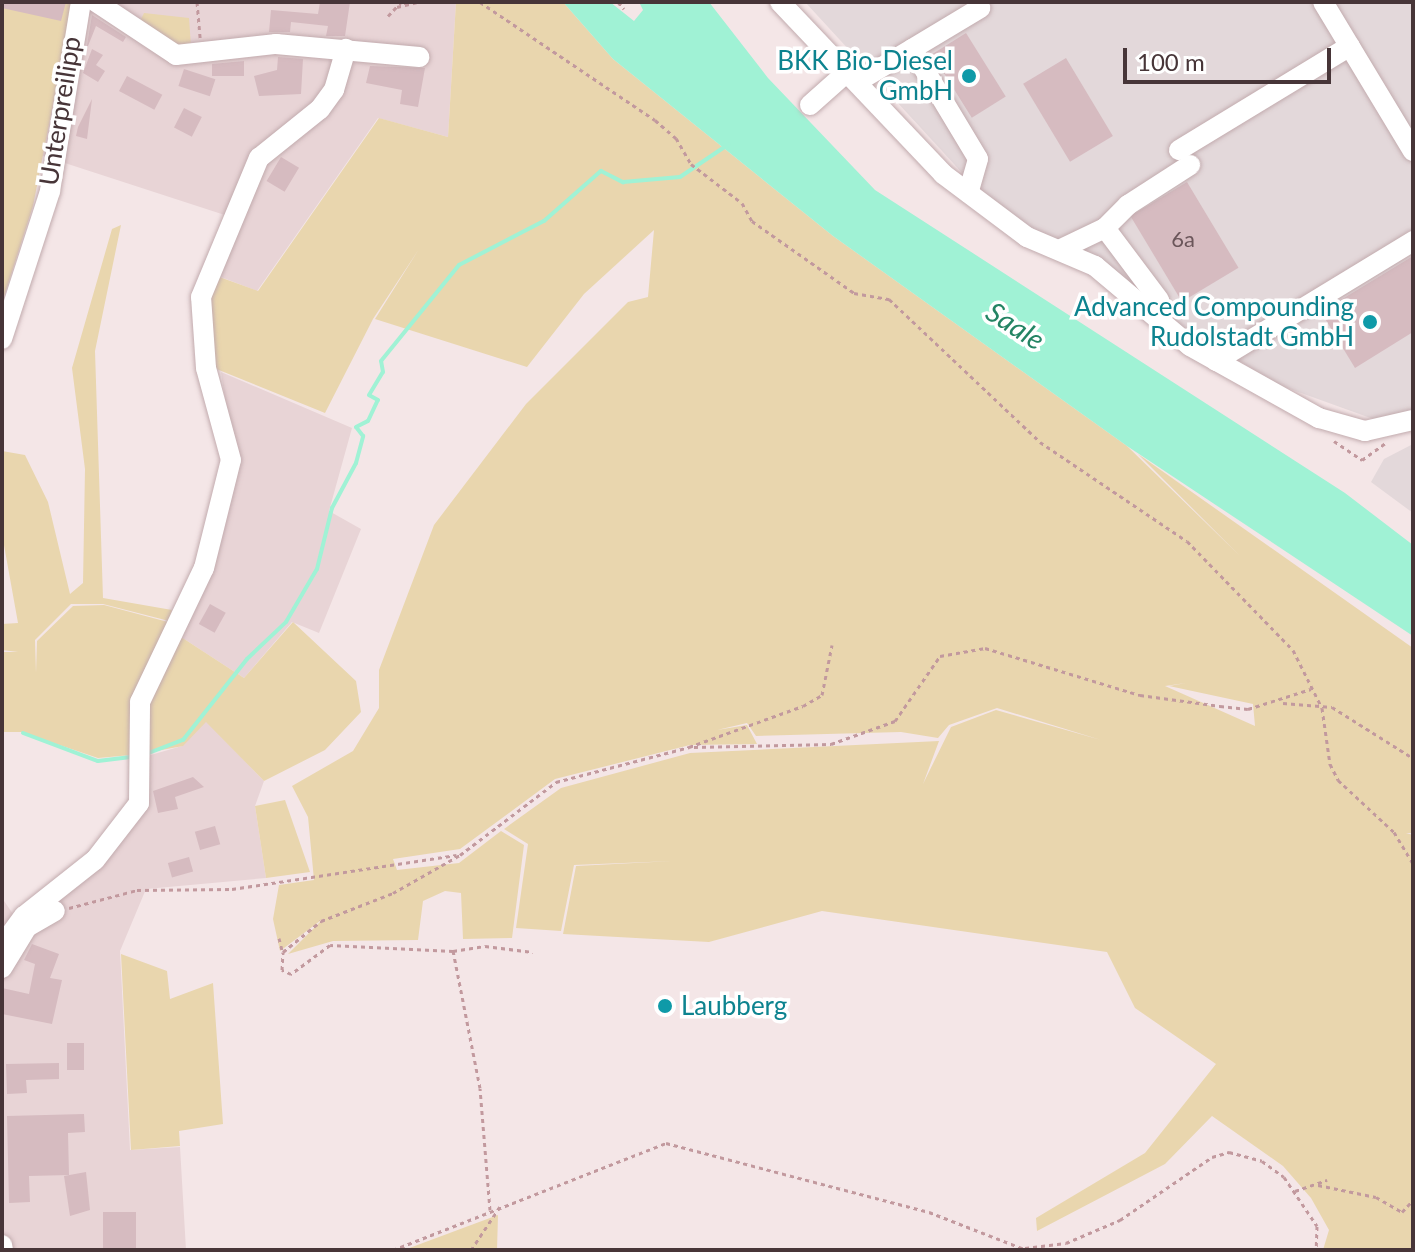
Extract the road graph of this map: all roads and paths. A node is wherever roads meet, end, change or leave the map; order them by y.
1 (81, 2) edge
2 (96, 2) edge
3 (197, 2) edge
4 (401, 2) edge
5 (417, 2) edge
6 (480, 2) edge
7 (618, 2) edge
8 (780, 2) edge
9 (1323, 2) edge
10 (397, 7) junction
11 (980, 8) dead end
12 (624, 9) dead end
13 (388, 16) dead end
14 (1350, 46) junction
15 (346, 49) junction
16 (912, 49) junction
17 (201, 52) junction
18 (419, 57) dead end
19 (852, 77) junction
20 (810, 105) dead end
21 (1413, 151) edge
22 (968, 193) junction
23 (1105, 228) junction
24 (1413, 241) edge
25 (1059, 250) junction
26 (1159, 300) dead end
27 (2, 339) edge
28 (1216, 361) junction
29 (1413, 420) edge
30 (1331, 439) dead end
31 (1387, 440) dead end
32 (832, 645) dead end
33 (1311, 689) junction
34 (1319, 702) junction
35 (1279, 703) junction
36 (689, 747) junction
37 (1413, 758) edge
38 (460, 855) junction
39 (1413, 864) edge
40 (55, 911) joint
41 (279, 938) dead end
42 (2, 946) edge
43 (453, 951) junction
44 (283, 952) junction
45 (533, 952) dead end
46 (2, 968) edge
47 (1327, 1180) dead end
48 (1318, 1185) junction
49 (1295, 1191) junction
50 (1413, 1200) edge
51 (501, 1205) junction
52 (490, 1210) junction
53 (1026, 1249) edge
54 (393, 1250) edge
55 (471, 1250) edge
56 (1316, 1250) edge

1 - 27 street, Unterpreilipp
2 - 17 street, Unterpreilipp
3 - 17 path
4 - 10 path
5 - 10 path
6 - 33 path
7 - 12 path
8 - 19 street
9 - 14 street
10 - 13 path
11 - 16 street
14 - 21 street
14 - 23 street
15 - 17 street, Unterpreilipp
15 - 18 street, Unterpreilipp
15 - 42 street
16 - 19 street
16 - 22 street
19 - 20 street
19 - 22 street
22 - 25 street
23 - 25 street
23 - 26 street
24 - 28 street
25 - 28 street
28 - 29 street
30 - 31 path
32 - 36 path
33 - 34 path
33 - 35 path
34 - 35 path
34 - 37 path
34 - 39 path
35 - 36 path
36 - 38 path
38 - 40 path
38 - 44 path
40 - 46 street
41 - 44 path
43 - 44 path
43 - 45 path
43 - 52 path
47 - 48 path
48 - 49 path
48 - 50 path
49 - 53 path
49 - 56 path
51 - 52 path
51 - 53 path
51 - 55 path
52 - 54 path

